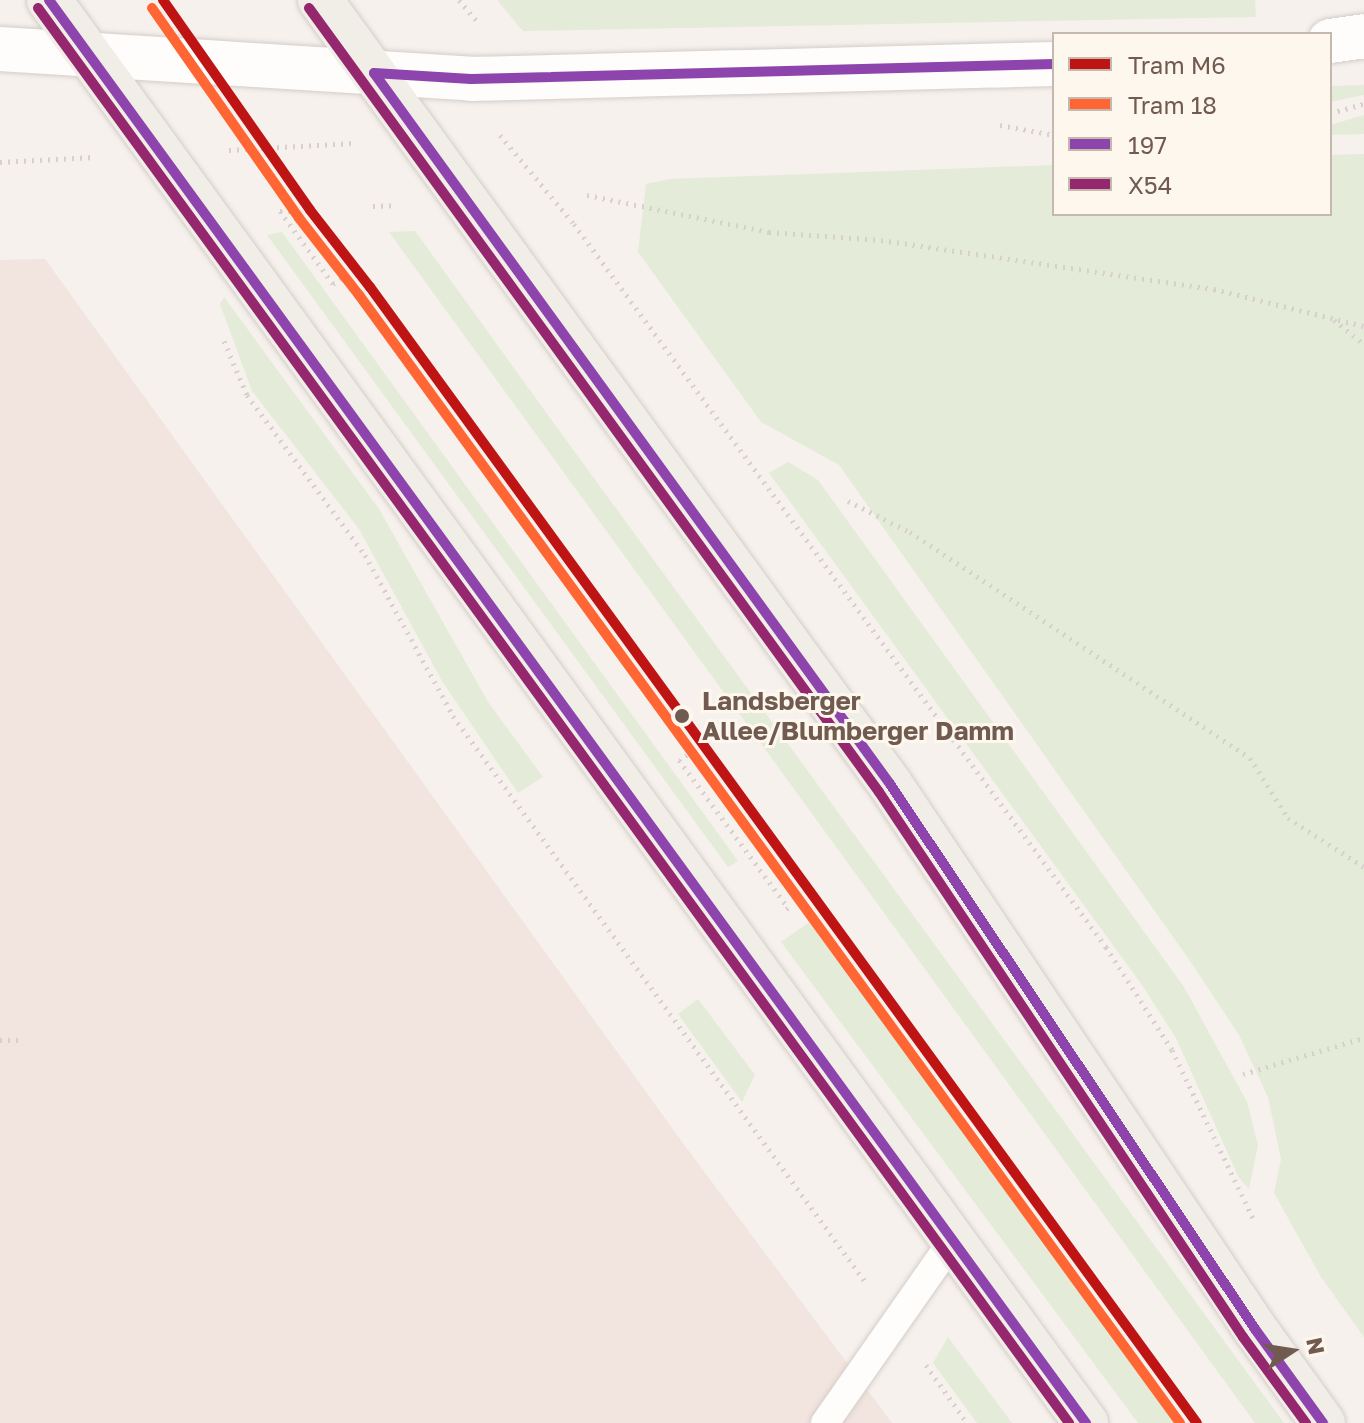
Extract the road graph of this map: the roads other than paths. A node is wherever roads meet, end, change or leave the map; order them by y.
1 (49, 0) edge
2 (320, 0) edge
3 (1364, 36) edge
4 (1332, 41) edge
5 (0, 49) edge
6 (87, 51) junction
7 (1052, 64) edge
8 (374, 73) junction
9 (953, 1240) junction
10 (825, 1423) edge
11 (1086, 1423) edge
12 (1323, 1423) edge

1 - 6 main road
2 - 8 main road
3 - 4 main road
5 - 6 main road
6 - 8 main road
6 - 9 main road
7 - 8 main road
8 - 12 main road
9 - 10 lane
9 - 11 main road

